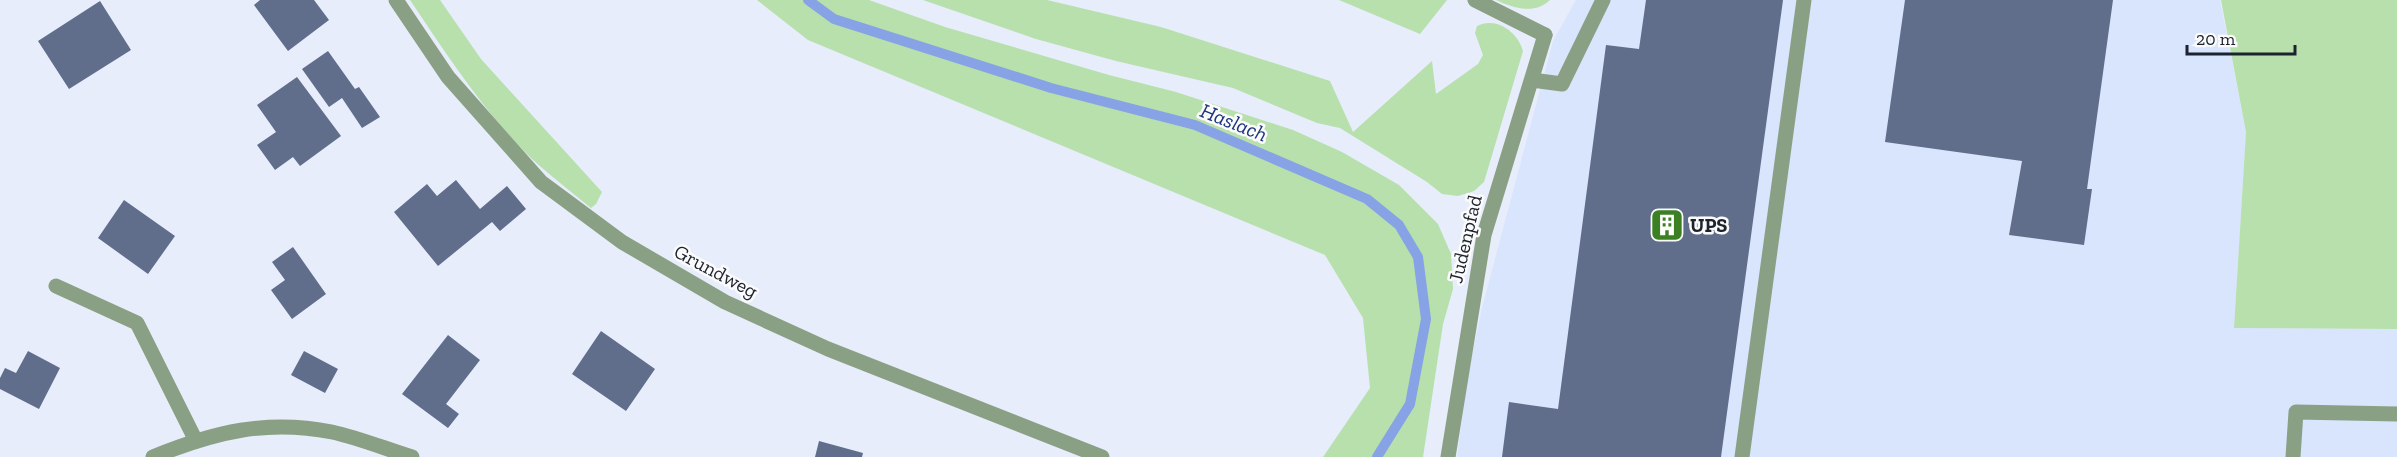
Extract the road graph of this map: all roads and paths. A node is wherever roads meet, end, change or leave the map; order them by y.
1 (396, 0) edge
2 (1475, 0) edge
3 (1603, 0) edge
4 (1804, 0) edge
5 (1532, 80) junction
6 (56, 286) dead end
7 (2397, 414) edge
8 (196, 441) junction
9 (153, 457) edge
10 (411, 457) edge
11 (1102, 457) edge
12 (1448, 457) edge
13 (1742, 457) edge
14 (2293, 457) edge

1 - 11 street, Grundweg
2 - 5 street, Judenpfad
3 - 5 street
4 - 13 street
5 - 12 street, Judenpfad
6 - 8 street
7 - 14 street
8 - 9 street
8 - 10 street

